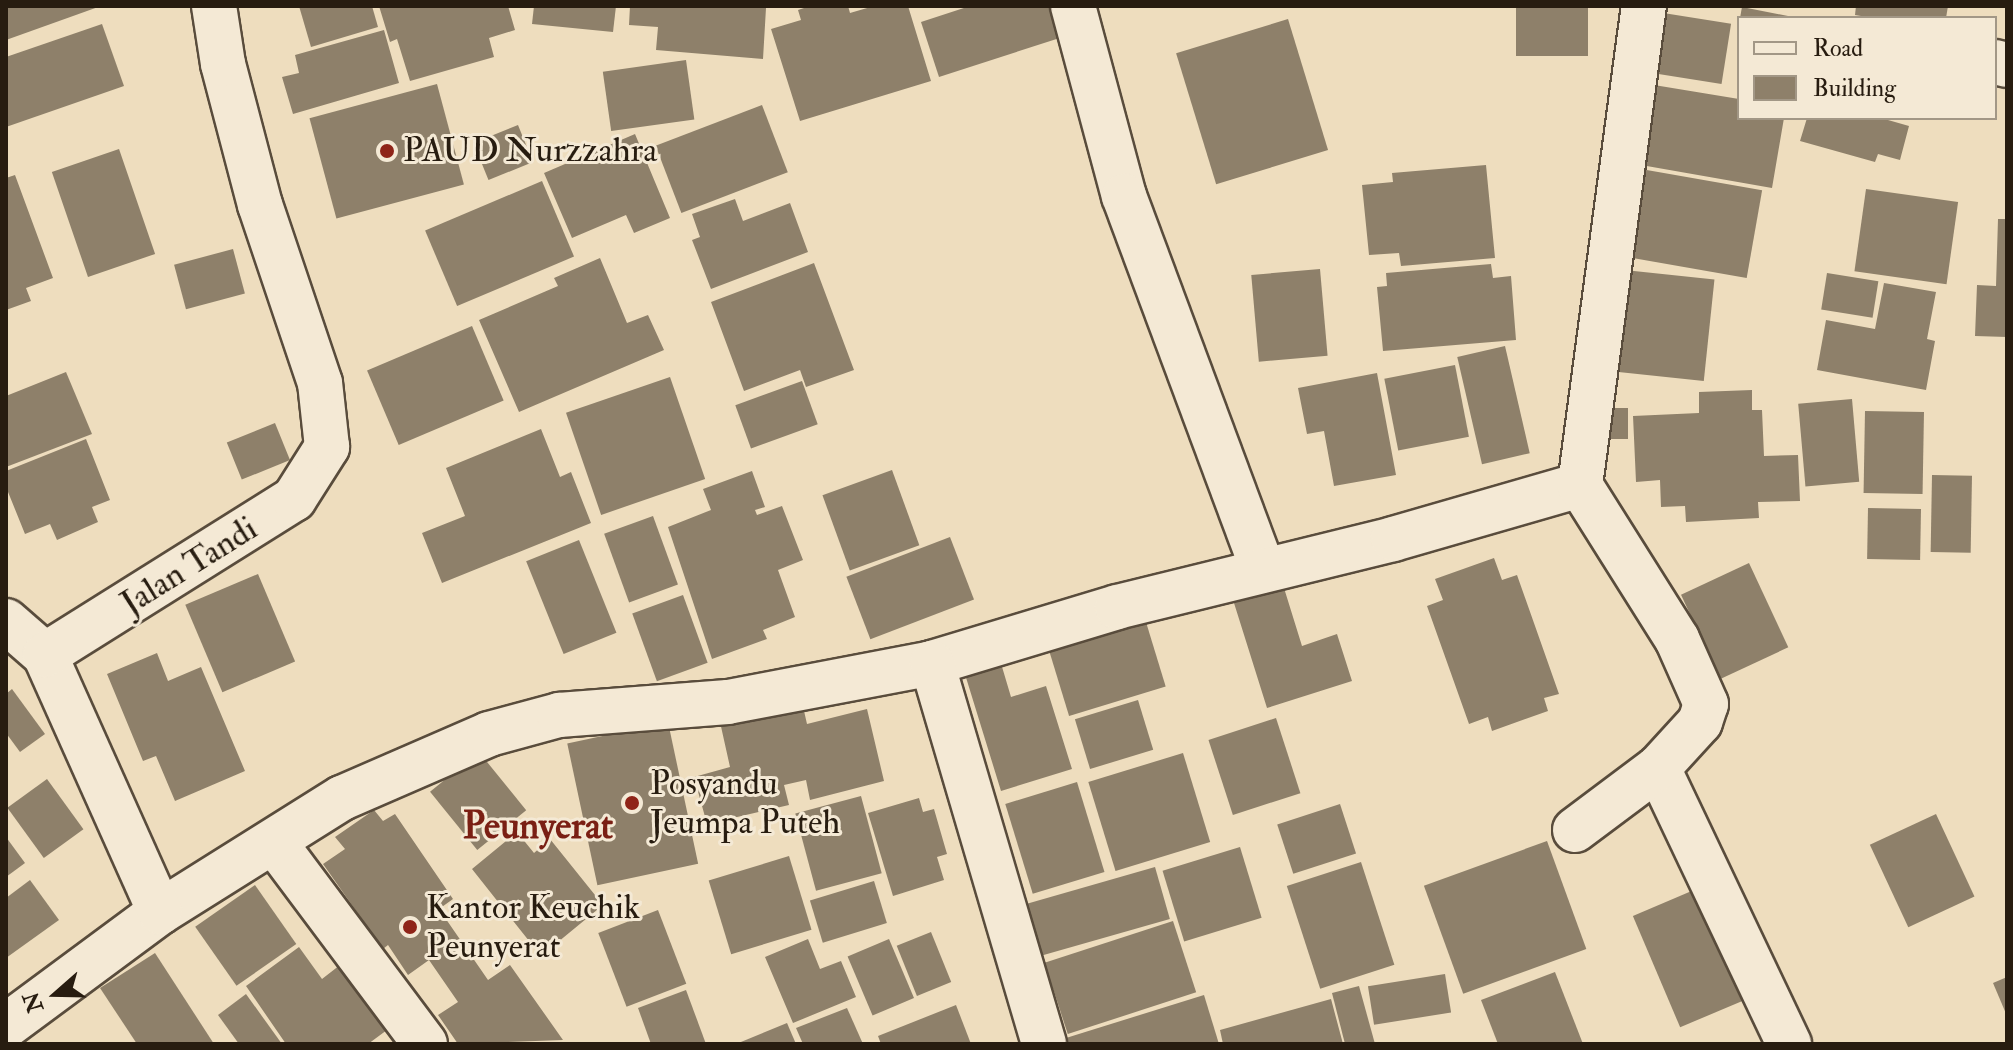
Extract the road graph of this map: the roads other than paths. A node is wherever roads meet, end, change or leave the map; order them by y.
1 (214, 6) edge
2 (1073, 6) edge
3 (1644, 6) edge
4 (1580, 485) junction
5 (1263, 570) junction
6 (6, 621) edge
7 (45, 655) junction
8 (932, 663) junction
9 (1658, 768) junction
10 (1575, 830) dead end
11 (274, 842) junction
12 (160, 912) junction
13 (6, 1026) edge
14 (425, 1044) edge
15 (1044, 1044) edge
16 (1789, 1044) edge

1 - 7 street, Jalan Tandi
2 - 5 street
3 - 4 street
4 - 5 street
4 - 9 street
5 - 8 street
6 - 7 street
7 - 12 street
8 - 11 street
8 - 15 street
9 - 10 street
9 - 16 street
11 - 12 street
11 - 14 street
12 - 13 street

